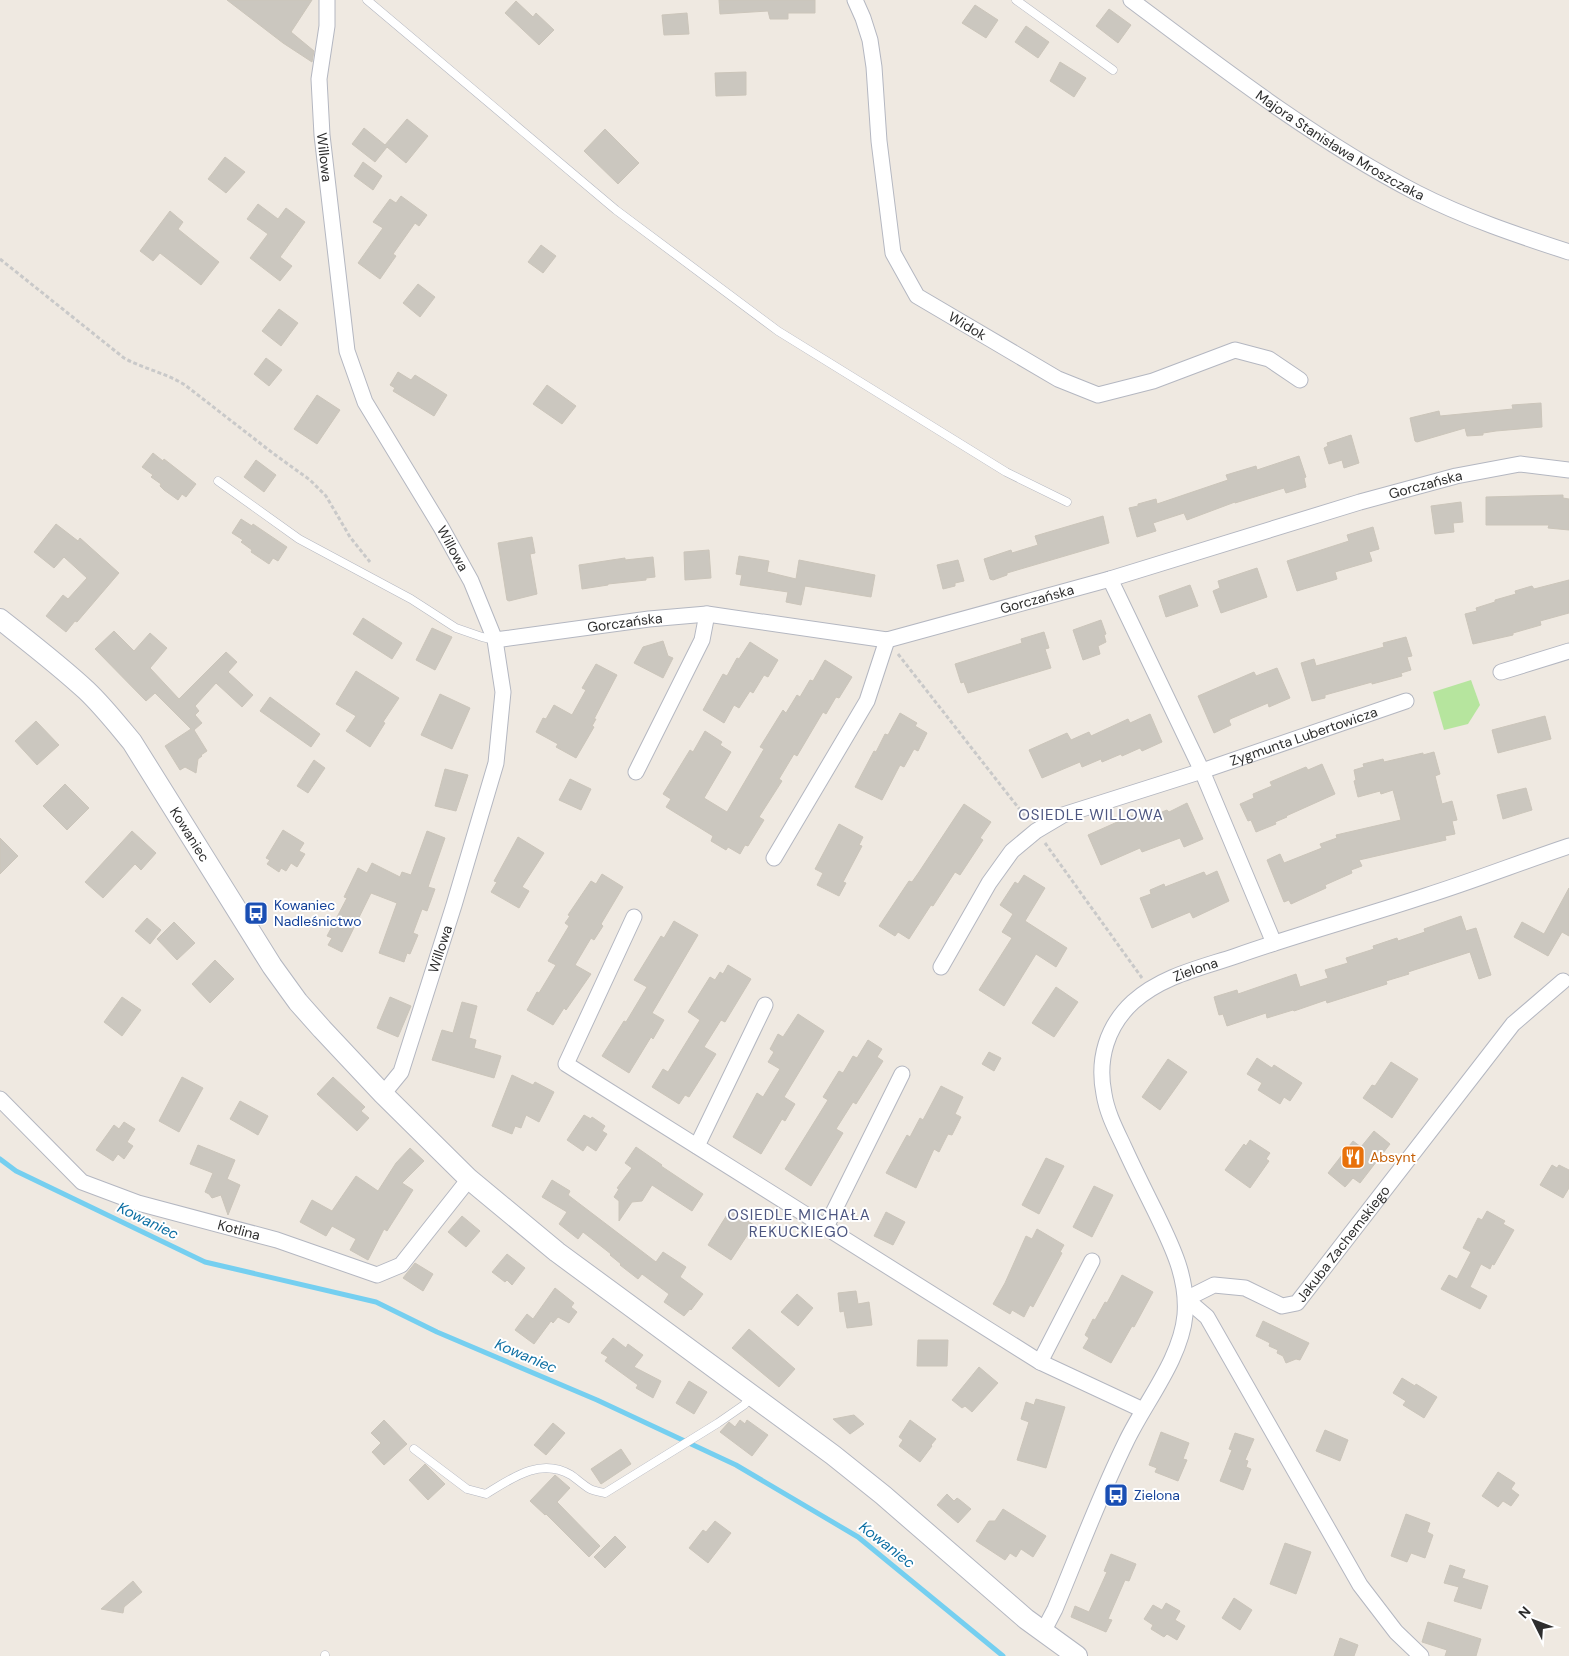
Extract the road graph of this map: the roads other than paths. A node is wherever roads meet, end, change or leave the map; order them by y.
1 (327, 0) edge
2 (367, 0) edge
3 (855, 0) edge
4 (1016, 0) edge
5 (1131, 0) edge
6 (1113, 70) dead end
7 (1569, 252) edge
8 (1300, 380) dead end
9 (1569, 470) edge
10 (218, 481) dead end
11 (1067, 502) dead end
12 (1110, 579) junction
13 (707, 614) junction
14 (0, 619) edge
15 (496, 640) junction
16 (888, 640) junction
17 (1569, 651) edge
18 (1501, 672) dead end
19 (1406, 701) dead end
20 (1202, 771) junction
21 (636, 772) dead end
22 (1569, 846) edge
23 (774, 858) dead end
24 (634, 917) dead end
25 (1274, 943) junction
26 (941, 967) dead end
27 (1563, 981) dead end
28 (765, 1005) dead end
29 (902, 1074) dead end
30 (383, 1094) junction
31 (0, 1099) edge
32 (697, 1146) junction
33 (469, 1179) junction
34 (826, 1227) junction
35 (1092, 1260) dead end
36 (1186, 1299) junction
37 (1040, 1362) junction
38 (753, 1395) junction
39 (1143, 1410) junction
40 (414, 1449) dead end
41 (1043, 1632) junction
42 (1077, 1656) edge
43 (1420, 1656) edge

1 - 15 street, Willowa
2 - 11 lane
3 - 8 street, Widok
4 - 6 lane
5 - 7 street, Majora Stanisława Mroszczaka
9 - 12 street, Gorczańska
10 - 15 lane
12 - 16 street, Gorczańska
12 - 20 street
13 - 15 street, Gorczańska
13 - 16 street, Gorczańska
13 - 21 street
14 - 30 street, Kowaniec
15 - 30 street, Willowa
16 - 23 street
17 - 18 street
19 - 20 street, Zygmunta Lubertowicza
20 - 25 street
20 - 26 street, Zygmunta Lubertowicza
22 - 25 street, Zielona
24 - 32 street
25 - 36 street, Zielona
27 - 36 street, Jakuba Zachemskiego
28 - 32 street
29 - 34 street
30 - 33 street, Kowaniec
31 - 33 street, Kotlina
32 - 34 street
33 - 38 street, Kowaniec
34 - 37 street
35 - 37 street
36 - 39 street, Zielona
36 - 43 street
37 - 39 street
38 - 40 lane
38 - 41 street, Kowaniec
39 - 41 street, Zielona
41 - 42 street, Kowaniec

